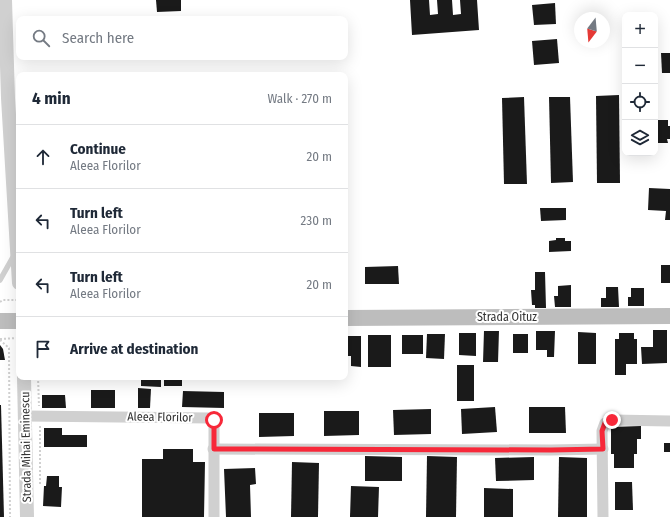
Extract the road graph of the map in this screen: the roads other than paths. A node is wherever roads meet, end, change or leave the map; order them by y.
1 (5, 0) edge
2 (16, 233) edge
3 (16, 252) edge
4 (0, 280) edge
5 (670, 316) edge
6 (348, 318) edge
7 (0, 321) edge
8 (16, 321) edge
9 (24, 380) edge
10 (26, 416) junction
11 (670, 421) edge
12 (214, 449) junction
13 (603, 449) junction
14 (27, 517) edge
15 (214, 517) edge
16 (603, 517) edge

1 - 2 street
3 - 4 lane
5 - 6 main road, Strada Oituz
7 - 8 main road
9 - 10 street, Strada Mihai Eminescu
10 - 12 street, Aleea Florilor
10 - 14 street, Strada Mihai Eminescu
11 - 13 street
12 - 13 street
12 - 15 street
13 - 16 street

